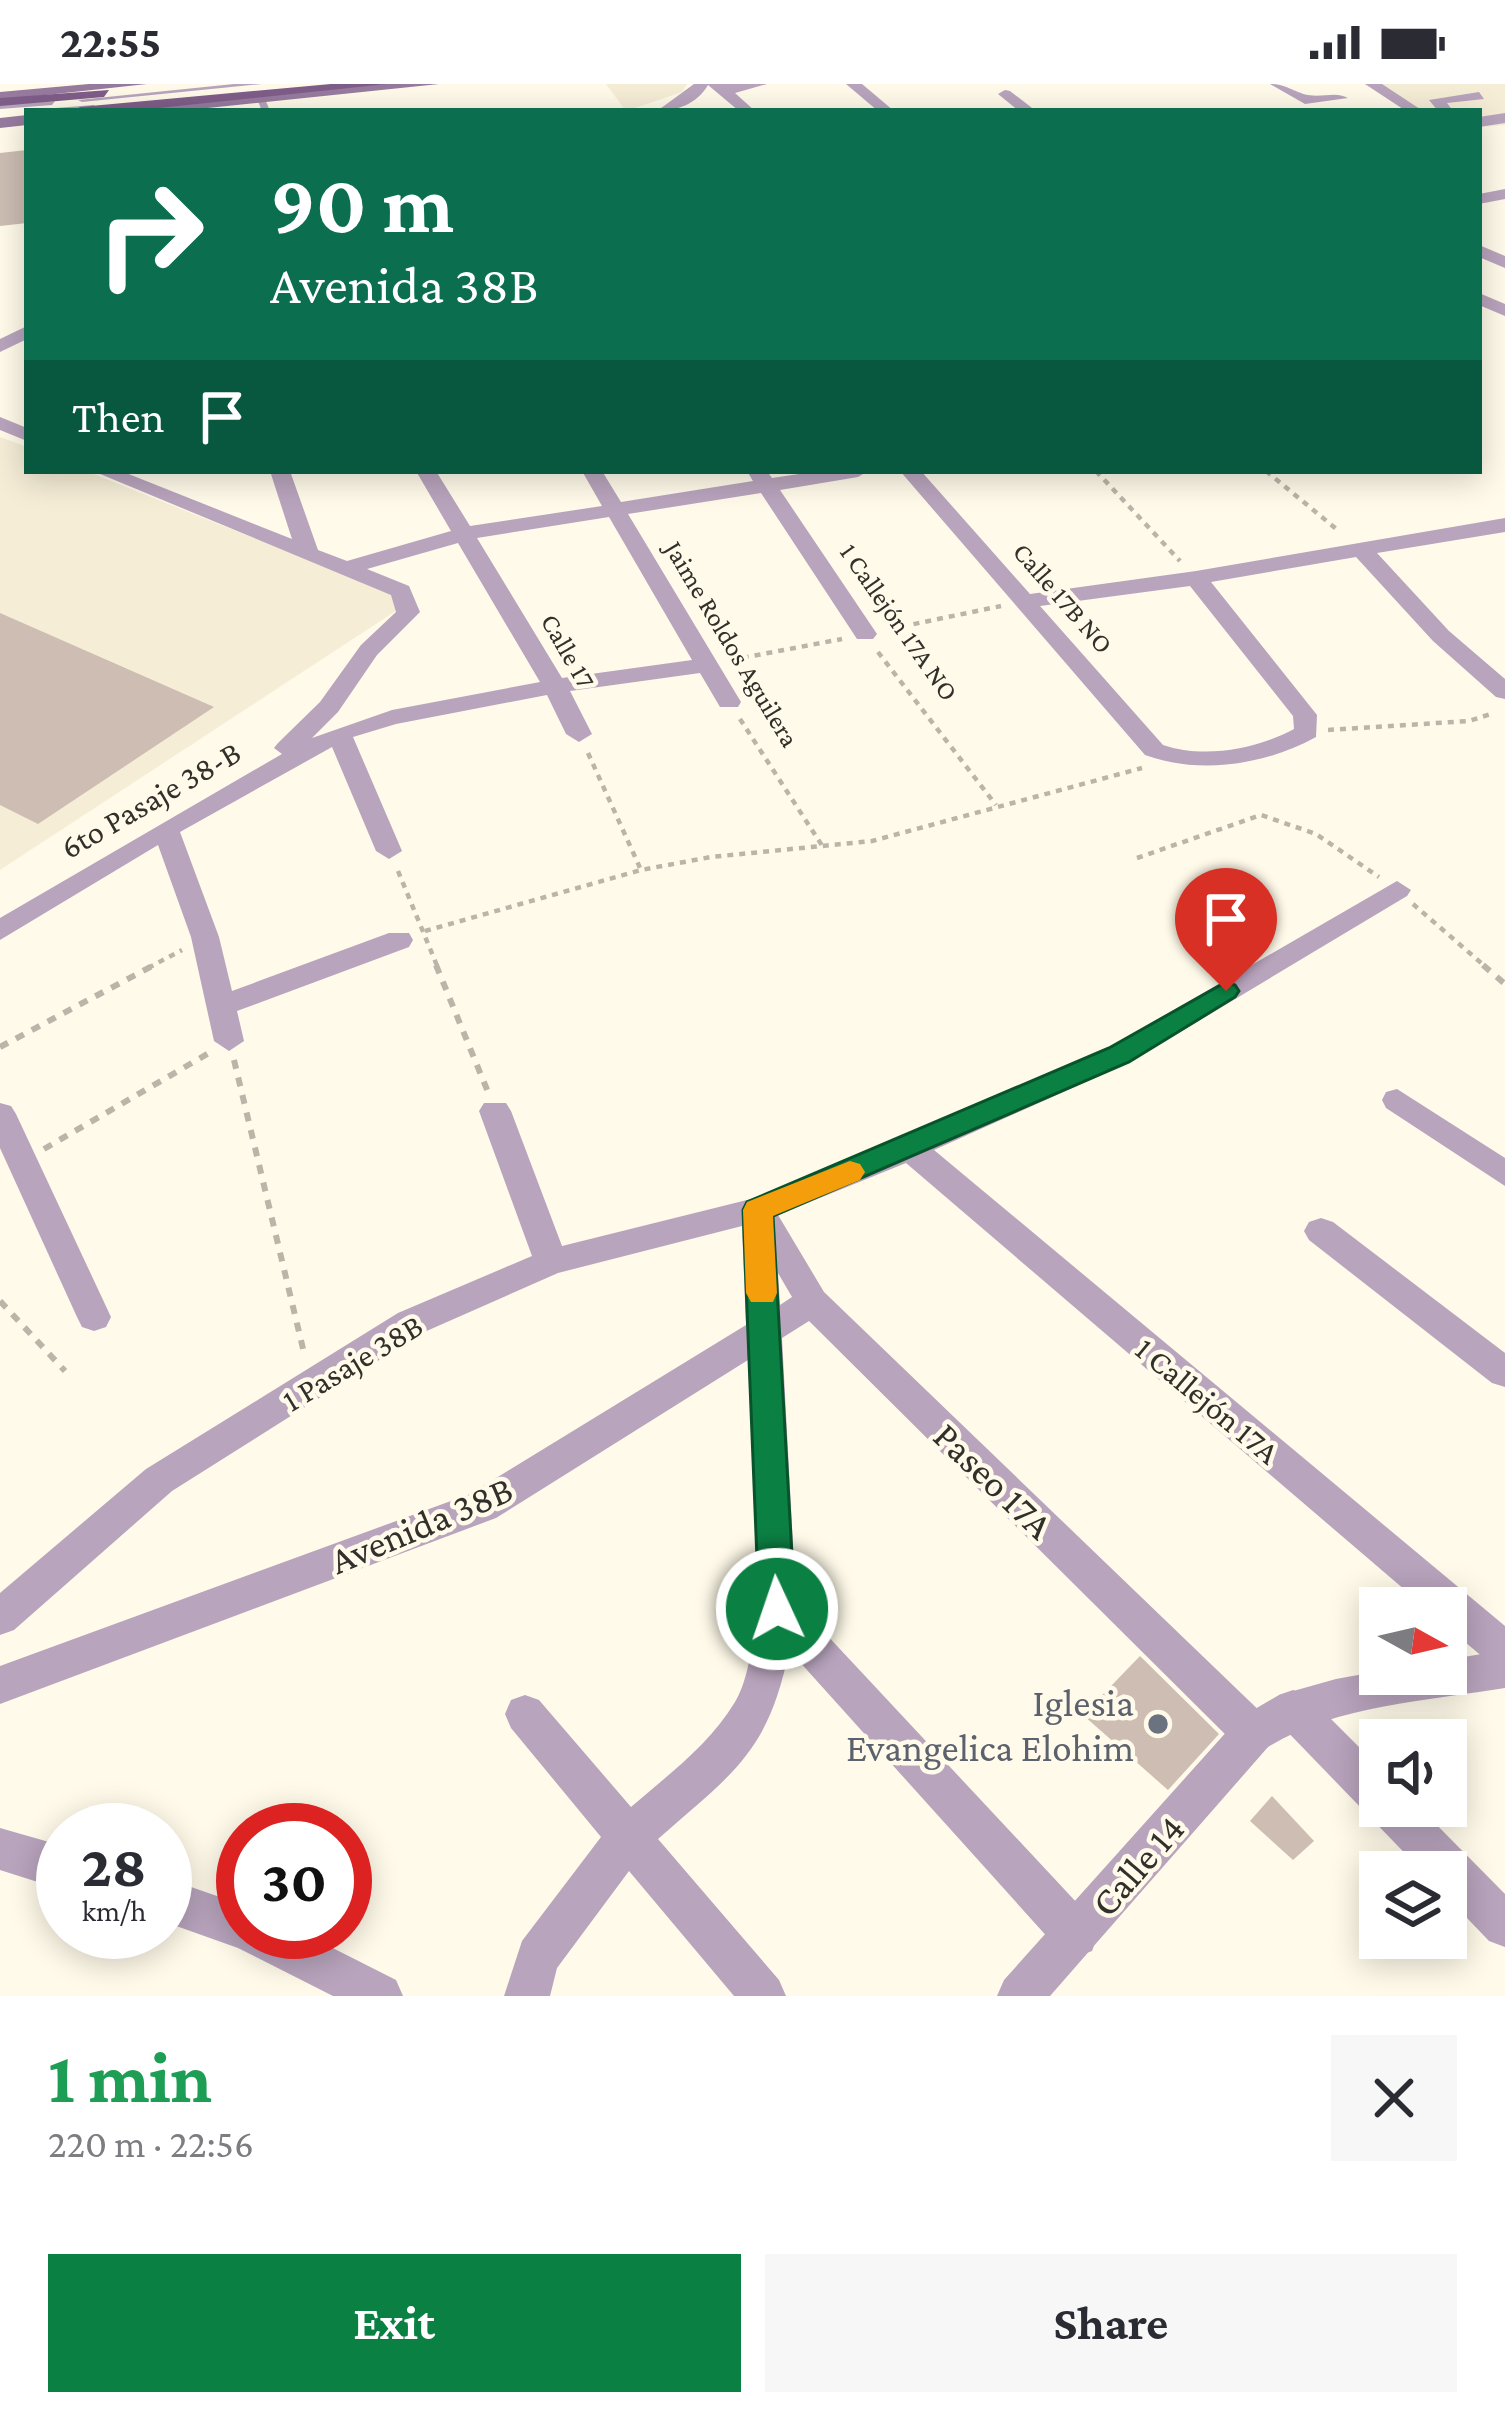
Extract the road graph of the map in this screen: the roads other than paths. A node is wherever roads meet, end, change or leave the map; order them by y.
1 (140, 84) edge
2 (206, 84) edge
3 (349, 84) edge
4 (380, 84) edge
5 (432, 84) edge
6 (701, 84) edge
7 (760, 84) edge
8 (853, 84) edge
9 (1276, 84) edge
10 (1325, 84) edge
11 (1372, 84) edge
12 (719, 87) edge
13 (1005, 94) dead end
14 (262, 98) edge
15 (44, 108) edge
16 (78, 108) edge
17 (113, 108) edge
18 (185, 108) edge
19 (674, 108) edge
20 (744, 108) edge
21 (883, 108) edge
22 (1025, 108) edge
23 (1410, 108) edge
24 (0, 110) edge
25 (111, 474) edge
26 (281, 474) edge
27 (428, 474) edge
28 (594, 474) edge
29 (817, 474) edge
30 (913, 474) edge
31 (763, 478) edge
32 (620, 512) junction
33 (1501, 530) edge
34 (464, 534) junction
35 (1362, 550) junction
36 (308, 554) junction
37 (345, 568) junction
38 (1196, 578) junction
39 (1027, 601) junction
40 (865, 634) road end
41 (704, 665) junction
42 (555, 686) junction
43 (1505, 692) edge
44 (729, 702) road end
45 (339, 733) junction
46 (579, 734) road end
47 (224, 796) junction
48 (166, 829) junction
49 (389, 851) road end
50 (1397, 890) road end
51 (0, 931) edge
52 (412, 936) road end
53 (224, 1005) junction
54 (229, 1041) road end
55 (1397, 1100) dead end
56 (495, 1111) road end
57 (0, 1114) edge
58 (910, 1148) junction
59 (1505, 1174) edge
60 (758, 1210) junction
61 (1321, 1231) dead end
62 (551, 1262) junction
63 (812, 1302) junction
64 (94, 1317) dead end
65 (763, 1329) junction
66 (1505, 1373) edge
67 (777, 1609) junction
68 (0, 1617) edge
69 (1505, 1652) edge
70 (1505, 1669) edge
71 (0, 1685) edge
72 (1293, 1709) junction
73 (526, 1714) dead end
74 (1253, 1733) junction
75 (1359, 1777) edge
76 (1409, 1827) edge
77 (628, 1837) junction
78 (0, 1849) edge
79 (36, 1860) edge
80 (1505, 1925) edge
81 (1076, 1935) junction
82 (307, 1959) edge
83 (380, 1996) edge
84 (527, 1996) edge
85 (764, 1996) edge
86 (1020, 1996) edge

1 - 24 main road
2 - 24 main road
3 - 16 lane
4 - 17 main road
5 - 14 main road
6 - 19 street
7 - 12 street
8 - 21 street
9 - 10 street
11 - 23 street
12 - 20 street
13 - 22 street
14 - 15 lane
14 - 18 main road
25 - 36 street
26 - 36 street
27 - 34 street, Calle 17
28 - 32 street, Jaime Roldos Aguilera
29 - 31 street
30 - 39 street, Calle 17B NO
31 - 32 street
31 - 40 street, 1 Callejón 17A NO
32 - 34 street
32 - 41 street, Jaime Roldos Aguilera
33 - 35 street
34 - 37 street
34 - 42 street, Calle 17
35 - 38 street
35 - 43 street
36 - 37 street
37 - 47 street
38 - 39 street
38 - 39 street, Calle 17B NO
41 - 42 street, 6to Pasaje 38-B
41 - 44 street, Jaime Roldos Aguilera
42 - 45 street, 6to Pasaje 38-B
42 - 46 street, Calle 17
45 - 47 street, 6to Pasaje 38-B
45 - 49 street
47 - 48 street, 6to Pasaje 38-B
48 - 51 street, 6to Pasaje 38-B
48 - 53 street
50 - 58 street
52 - 53 street
53 - 54 street
55 - 59 street
56 - 62 street
57 - 64 street
58 - 60 street
58 - 69 street, 1 Callejón 17A
60 - 62 street, 1 Pasaje 38B
60 - 63 street, Paseo 17A
60 - 65 street
61 - 66 street
62 - 68 street, 1 Pasaje 38B
63 - 65 street, Avenida 38B
63 - 74 street, Paseo 17A
65 - 67 street
65 - 71 street, Avenida 38B
67 - 77 street
67 - 81 street
70 - 72 street
72 - 74 street, Calle 14
72 - 75 street
73 - 77 street
74 - 81 street, Calle 14
76 - 80 street
77 - 84 street
77 - 85 street
78 - 79 street
81 - 86 street, Calle 14
82 - 83 street

